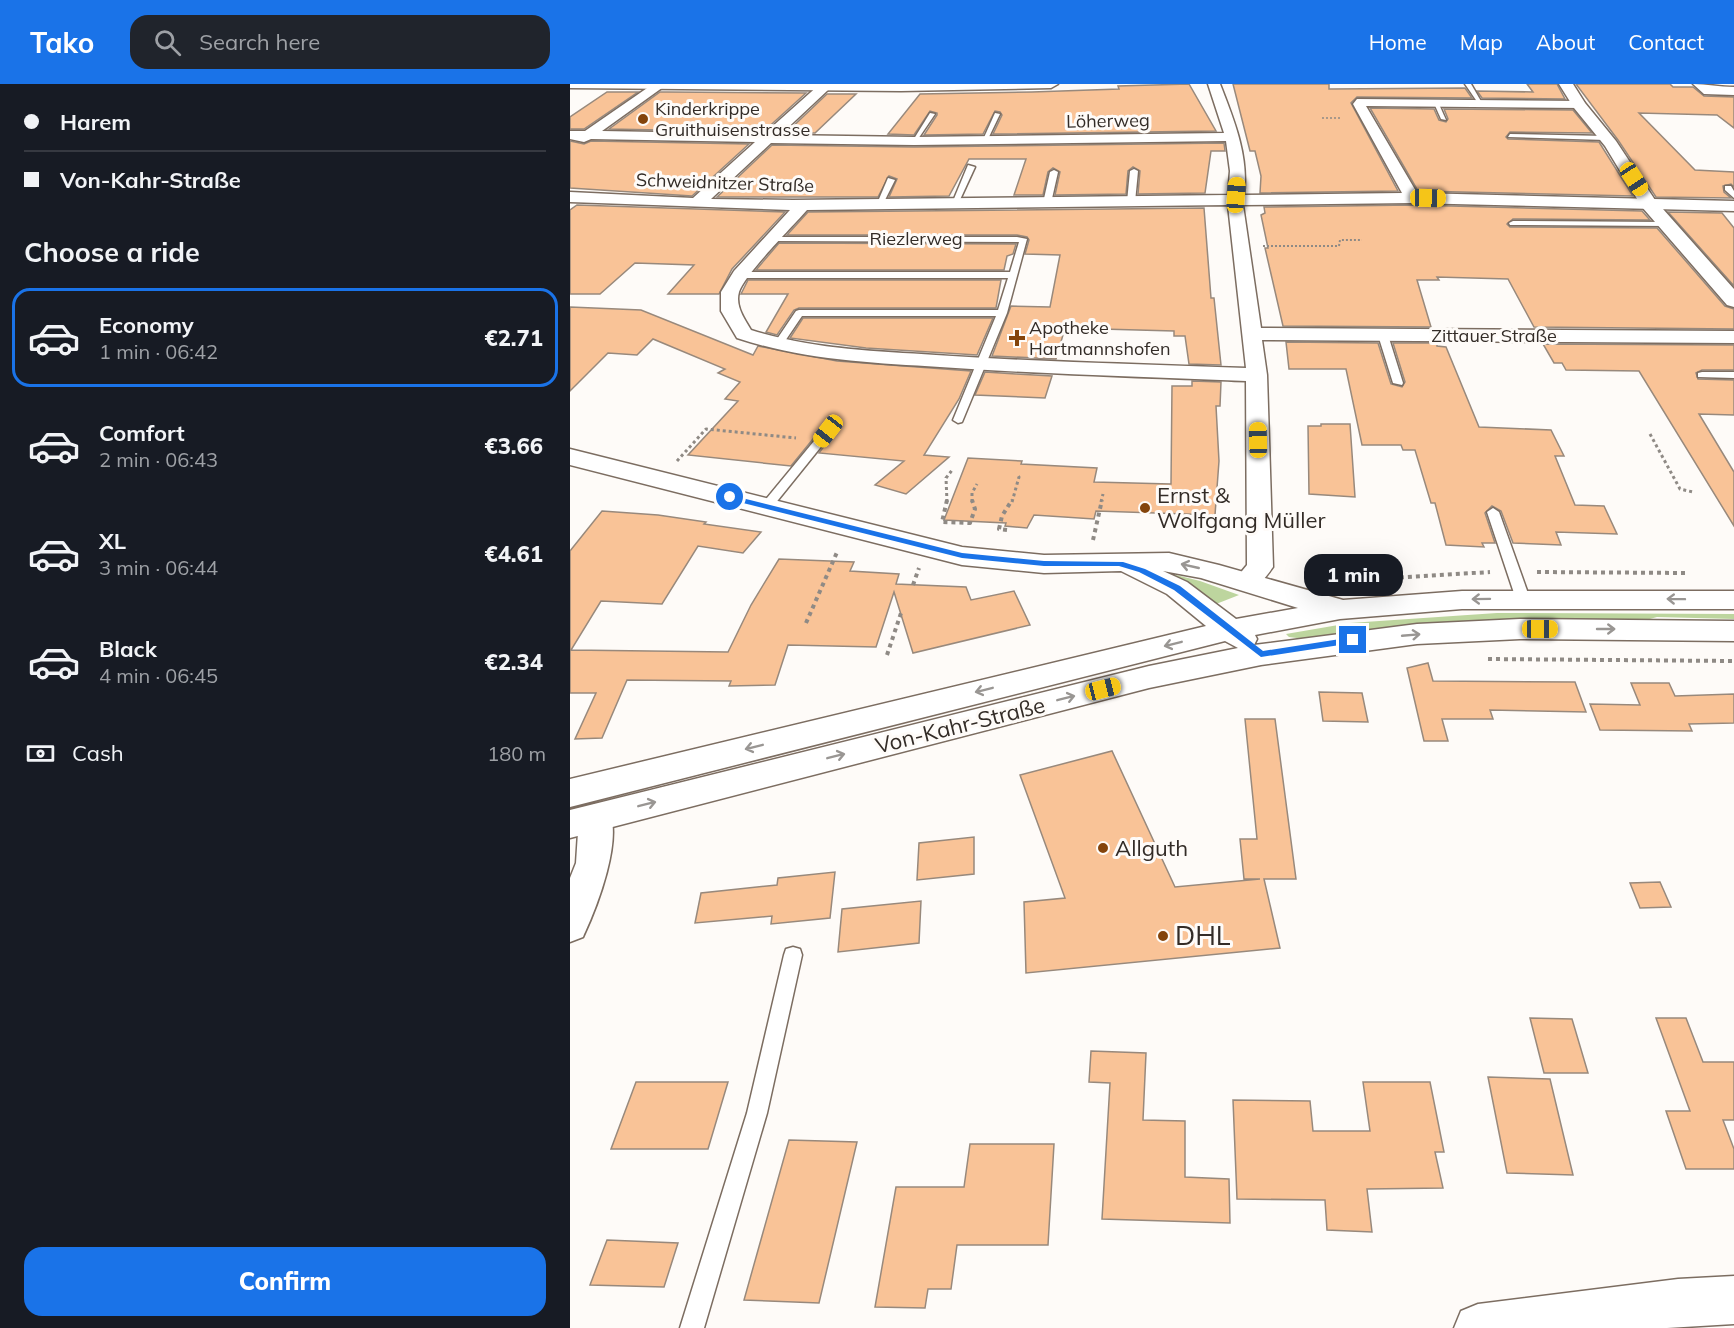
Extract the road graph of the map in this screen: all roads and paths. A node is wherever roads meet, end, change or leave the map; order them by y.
1 (570, 84) edge
2 (1051, 84) edge
3 (1214, 84) edge
4 (1468, 84) edge
5 (1566, 84) edge
6 (1700, 84) edge
7 (660, 86) junction
8 (824, 87) junction
9 (1734, 91) edge
10 (1435, 102) junction
11 (1480, 102) junction
12 (1579, 105) junction
13 (932, 114) dead end
14 (997, 114) dead end
15 (1444, 119) dead end
16 (570, 135) edge
17 (588, 136) junction
18 (1510, 136) dead end
19 (1233, 137) junction
20 (1606, 138) junction
21 (767, 139) junction
22 (914, 141) junction
23 (984, 141) junction
24 (570, 148) edge
25 (971, 167) dead end
26 (1134, 171) dead end
27 (1054, 172) dead end
28 (891, 180) dead end
29 (1728, 188) dead end
30 (1734, 196) edge
31 (570, 197) edge
32 (1412, 198) junction
33 (1235, 201) junction
34 (1131, 202) junction
35 (697, 203) junction
36 (1047, 203) junction
37 (1648, 203) junction
38 (879, 204) junction
39 (954, 204) junction
40 (803, 205) junction
41 (1734, 206) edge
42 (1513, 223) dead end
43 (1667, 224) junction
44 (773, 239) junction
45 (1362, 240) dead end
46 (1260, 246) dead end
47 (740, 275) junction
48 (1012, 275) junction
49 (1734, 301) edge
50 (1002, 313) junction
51 (1253, 334) junction
52 (1383, 335) junction
53 (1734, 337) edge
54 (778, 345) junction
55 (981, 364) junction
56 (1257, 375) junction
57 (1702, 375) dead end
58 (1734, 375) edge
59 (1398, 383) dead end
60 (958, 420) dead end
61 (1650, 434) dead end
62 (824, 436) joint
63 (570, 457) edge
64 (675, 463) dead end
65 (953, 469) dead end
66 (1017, 474) dead end
67 (977, 484) dead end
68 (1693, 492) dead end
69 (1103, 494) dead end
70 (766, 507) junction
71 (1493, 512) dead end
72 (848, 528) junction
73 (1007, 530) dead end
74 (1089, 564) junction
75 (1120, 564) junction
76 (1246, 582) junction
77 (1523, 599) junction
78 (1734, 600) edge
79 (902, 610) dead end
80 (1343, 610) junction
81 (806, 623) dead end
82 (1230, 630) junction
83 (1734, 631) edge
84 (1261, 654) junction
85 (887, 655) dead end
86 (1479, 659) dead end
87 (1734, 662) edge
88 (570, 793) edge
89 (583, 821) edge
90 (570, 926) edge
91 (793, 955) dead end
92 (1734, 1300) edge
93 (692, 1328) edge
94 (1478, 1328) edge

1 - 7 street
2 - 8 street
3 - 19 street
4 - 11 lane
5 - 12 street
6 - 9 street
7 - 8 street
7 - 17 street
8 - 21 street
10 - 11 street
10 - 15 lane
10 - 32 street
11 - 12 street
12 - 20 street
13 - 22 lane
14 - 23 lane
16 - 17 street, Löherweg
17 - 21 street, Löherweg
17 - 24 street
18 - 20 lane
19 - 23 street, Löherweg
19 - 33 street
20 - 37 street
21 - 22 street, Löherweg
21 - 35 street
22 - 23 street, Löherweg
25 - 39 lane
26 - 34 lane
27 - 36 lane
28 - 38 lane
29 - 30 lane
31 - 35 street, Schweidnitzer Straße
32 - 33 street, Schweidnitzer Straße
32 - 37 street, Schweidnitzer Straße
33 - 34 street, Schweidnitzer Straße
33 - 51 street
34 - 36 street, Schweidnitzer Straße
35 - 40 street, Schweidnitzer Straße
36 - 39 street, Schweidnitzer Straße
37 - 41 street, Schweidnitzer Straße
37 - 43 street
38 - 39 street, Schweidnitzer Straße
38 - 40 street, Schweidnitzer Straße
40 - 44 street
42 - 43 lane
43 - 49 street
44 - 47 street
44 - 48 lane, Riezlerweg
45 - 46 path
47 - 48 lane, Riezlerweg
47 - 54 street
48 - 50 lane, Riezlerweg
50 - 54 lane
50 - 55 lane, Riezlerweg
51 - 52 street, Zittauer Straße
51 - 56 street
52 - 53 street, Zittauer Straße
52 - 59 lane
54 - 55 street
55 - 56 street
55 - 60 lane, Riezlerweg
56 - 76 street
57 - 58 lane
61 - 68 path
62 - 64 path
62 - 70 lane
63 - 70 street
65 - 67 path
66 - 73 path
69 - 74 path
70 - 72 street
71 - 77 lane
72 - 74 street
72 - 81 path
74 - 75 street
76 -> 75 street
75 - 82 street
76 - 80 street
78 -> 77 street, Von-Kahr-Straße
77 -> 80 street, Von-Kahr-Straße
79 - 85 path
80 - 82 street, Von-Kahr-Straße
82 - 84 street
82 -> 88 street, Von-Kahr-Straße
84 -> 83 street, Von-Kahr-Straße
89 -> 84 street, Von-Kahr-Straße
86 - 87 path
89 - 90 street
91 - 93 lane
92 - 94 street

